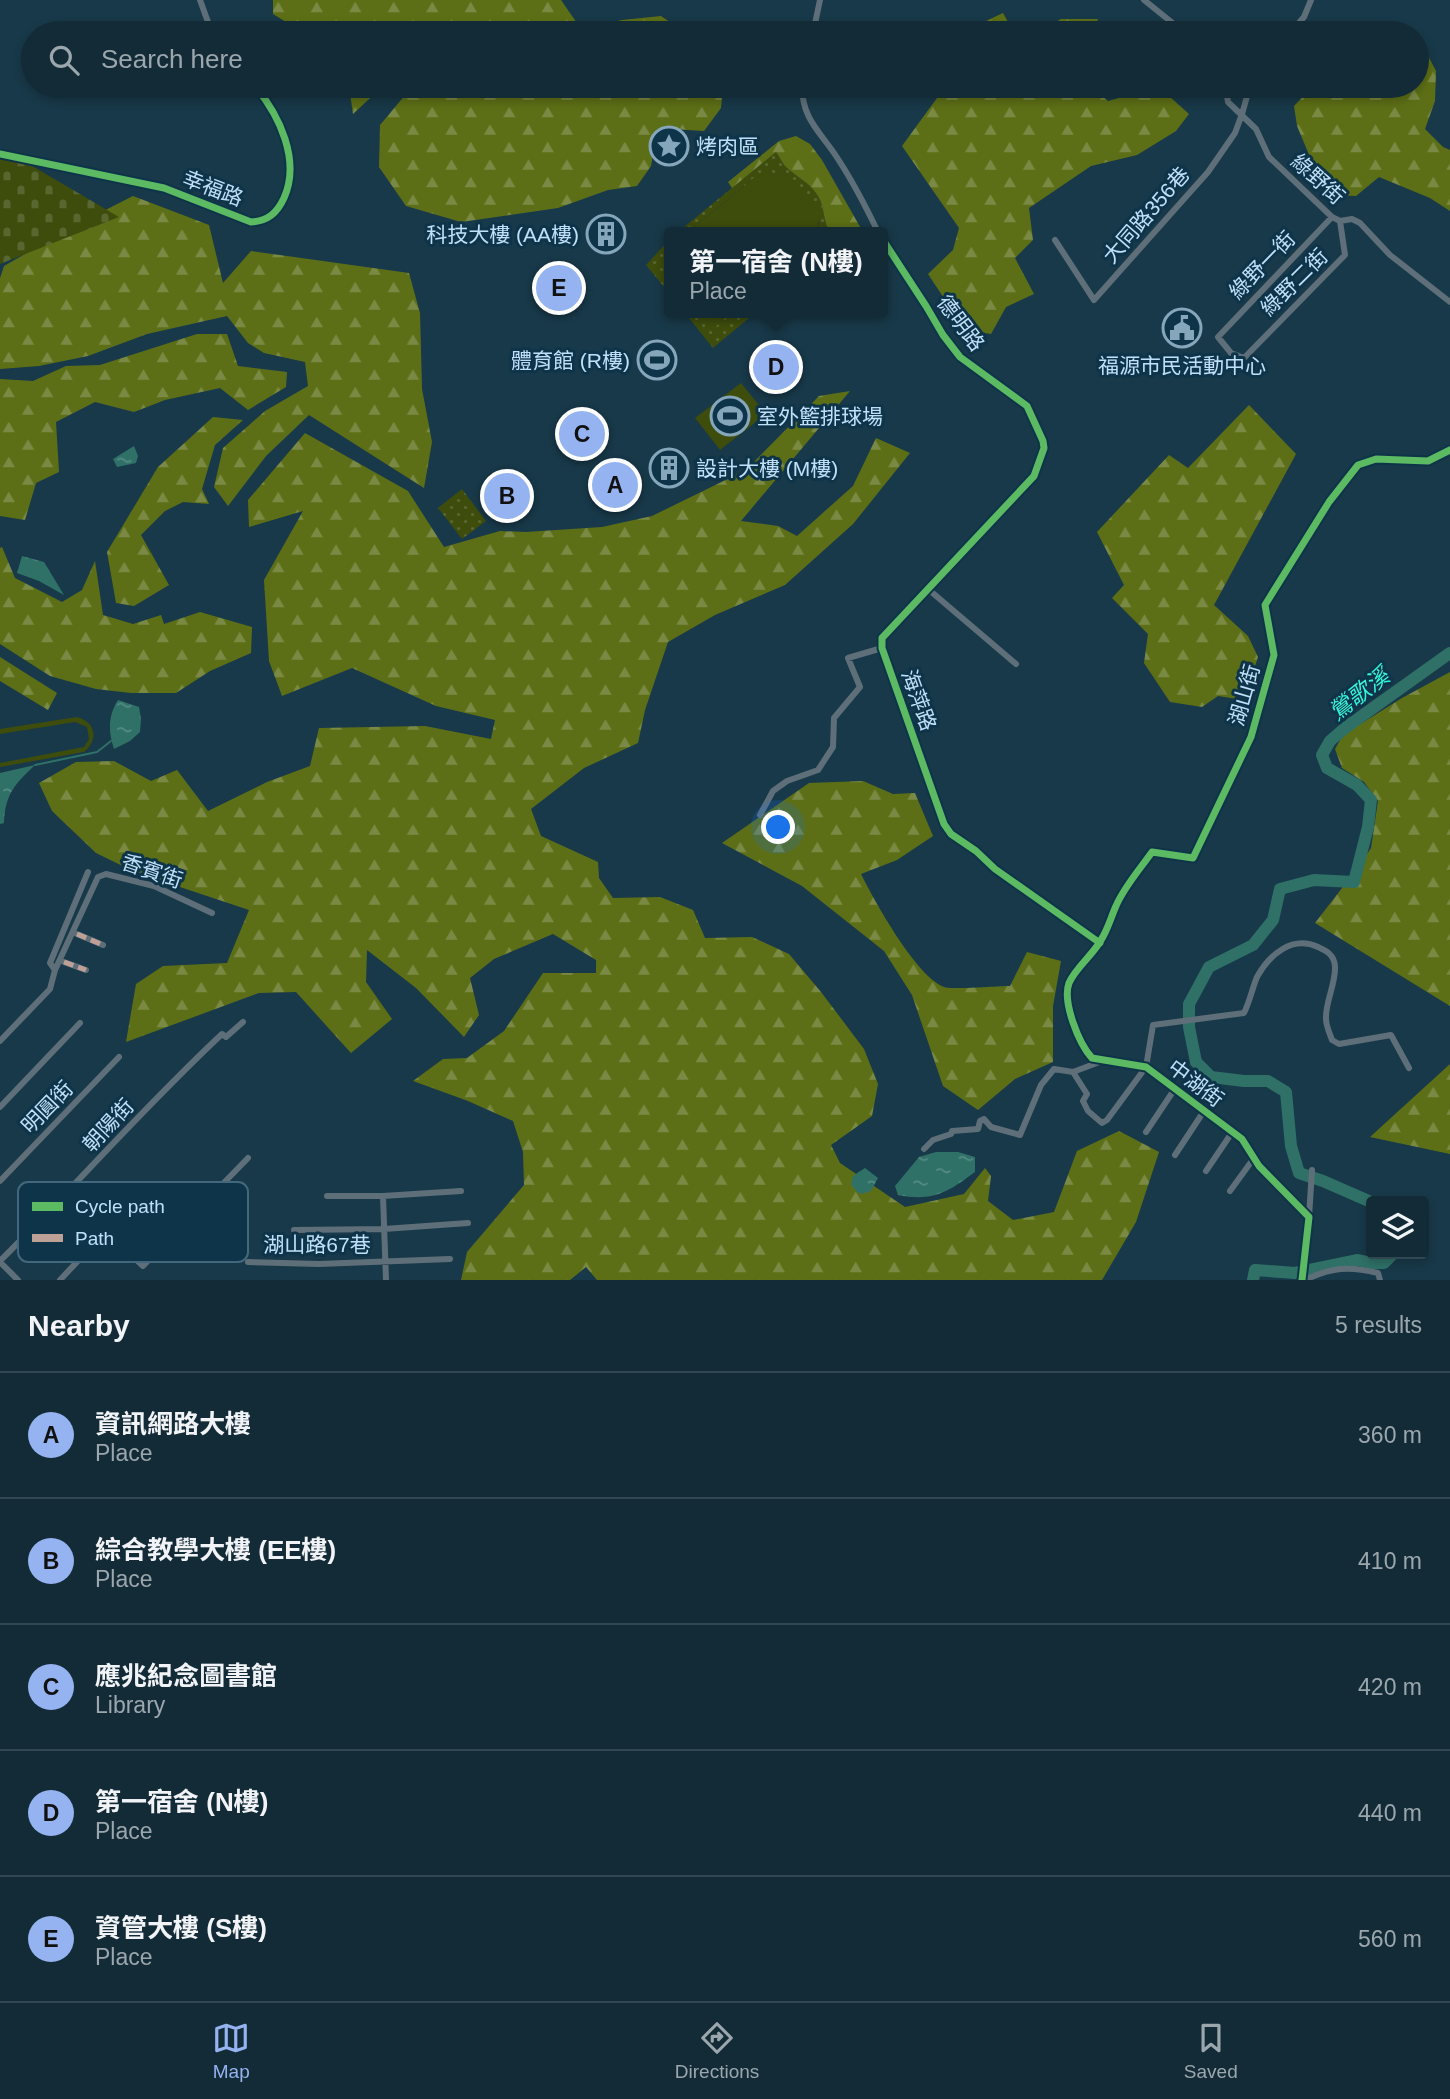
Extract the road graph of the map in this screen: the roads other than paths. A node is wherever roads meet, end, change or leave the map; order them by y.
1 (200, 0) edge
2 (820, 0) edge
3 (1143, 0) edge
4 (1311, 0) edge
5 (208, 21) edge
6 (816, 21) edge
7 (1171, 21) edge
8 (1300, 21) edge
9 (264, 98) edge
10 (803, 98) edge
11 (1227, 98) edge
12 (1247, 98) edge
13 (1242, 114) junction
14 (0, 154) edge
15 (1332, 217) junction
16 (1340, 221) junction
17 (875, 227) edge
18 (1055, 240) dead end
19 (888, 248) edge
20 (1450, 302) edge
21 (1244, 358) joint
22 (1045, 448) joint
23 (1450, 450) edge
24 (928, 589) junction
25 (882, 648) junction
26 (1016, 664) dead end
27 (760, 815) dead end
28 (88, 872) dead end
29 (212, 913) dead end
30 (77, 934) dead end
31 (1100, 943) junction
32 (103, 945) dead end
33 (64, 962) dead end
34 (55, 970) junction
35 (86, 970) dead end
36 (243, 1022) dead end
37 (80, 1023) dead end
38 (0, 1041) edge
39 (119, 1057) dead end
40 (1104, 1060) junction
41 (1146, 1067) junction
42 (1409, 1068) dead end
43 (1073, 1072) junction
44 (1174, 1090) junction
45 (0, 1107) edge
46 (1204, 1111) junction
47 (1233, 1131) junction
48 (1146, 1132) dead end
49 (924, 1149) dead end
50 (1175, 1154) dead end
51 (248, 1158) dead end
52 (1254, 1158) junction
53 (1312, 1170) dead end
54 (1206, 1171) dead end
55 (0, 1181) edge
56 (78, 1182) edge
57 (225, 1182) edge
58 (461, 1191) dead end
59 (1230, 1191) dead end
60 (327, 1196) dead end
61 (383, 1196) junction
62 (1309, 1217) junction
63 (468, 1223) dead end
64 (384, 1229) junction
65 (294, 1230) dead end
66 (18, 1243) edge
67 (450, 1259) dead end
68 (0, 1261) edge
69 (386, 1261) junction
70 (77, 1262) edge
71 (247, 1262) dead end
72 (1304, 1279) edge
73 (18, 1280) edge
74 (60, 1280) edge
75 (386, 1280) edge
76 (1380, 1280) edge

1 - 5 street
2 - 6 street
3 - 7 street
4 - 8 street
9 - 14 street, 幸福路
10 - 17 street
11 - 13 street, 綠野街
12 - 13 street, 大同路356巷
13 - 15 street, 綠野街
13 - 18 street, 大同路356巷
15 - 16 street, 綠野街
15 - 21 street, 綠野一街
16 - 20 street, 綠野街
16 - 21 street, 綠野二街
19 - 22 street, 德明路
22 - 24 street, 海萍路
23 - 31 street, 湖山街
24 - 25 street, 海萍路
24 - 26 street
25 - 27 street
25 - 31 street, 海萍路
28 - 34 street, 香賓街
29 - 34 street, 香賓街
30 - 32 street
31 - 40 street
33 - 35 street
34 - 38 street, 香賓街
36 - 56 street, 朝陽街
37 - 45 street
39 - 55 street, 明圓街
40 - 41 street, 中湖街
40 - 43 street
41 - 42 street
41 - 43 street
41 - 44 street, 中湖街
43 - 49 street
44 - 46 street, 中湖街
44 - 48 street
46 - 47 street, 中湖街
46 - 50 street
47 - 52 street, 中湖街
47 - 54 street
51 - 57 street
52 - 59 street
52 - 62 street, 中湖街
53 - 62 street
58 - 61 street
60 - 61 street
61 - 64 street
62 - 72 street
63 - 64 street
64 - 65 street
64 - 69 street
66 - 68 street, 朝陽街
67 - 69 street, 湖山路67巷
68 - 73 street
69 - 71 street, 湖山路67巷
69 - 75 street
70 - 74 street
72 - 76 street

